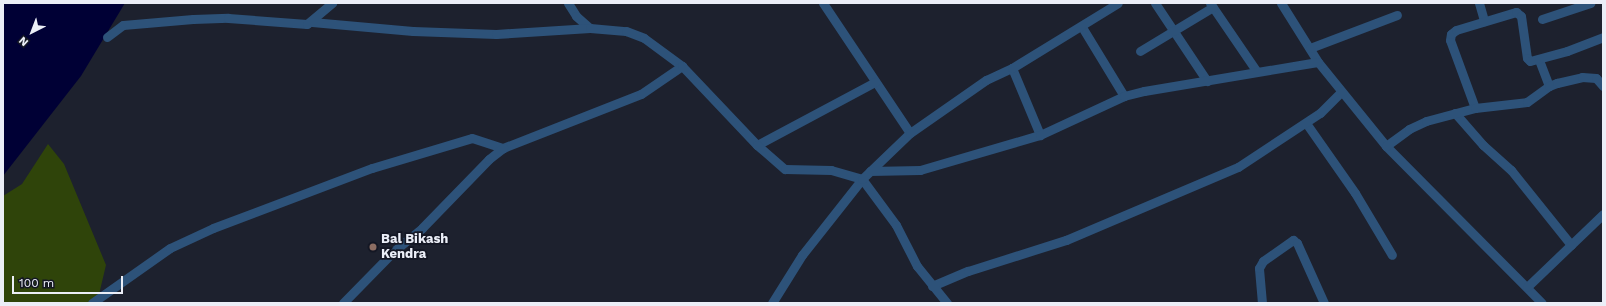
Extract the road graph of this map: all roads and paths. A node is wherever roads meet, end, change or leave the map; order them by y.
1 (332, 3) edge
2 (568, 3) edge
3 (823, 3) edge
4 (1118, 3) edge
5 (1155, 3) edge
6 (1282, 3) edge
7 (1479, 3) edge
8 (1590, 3) edge
9 (1211, 5) edge
10 (1396, 16) dead end
11 (1542, 19) dead end
12 (1484, 21) junction
13 (312, 22) junction
14 (1082, 27) junction
15 (590, 28) junction
16 (1174, 31) junction
17 (107, 37) dead end
18 (1603, 37) edge
19 (1310, 48) junction
20 (1140, 51) dead end
21 (1539, 60) junction
22 (1318, 62) junction
23 (682, 66) junction
24 (1012, 68) junction
25 (1257, 72) junction
26 (1207, 81) junction
27 (875, 82) junction
28 (1549, 86) junction
29 (1603, 86) edge
30 (1341, 92) junction
31 (1124, 96) junction
32 (1475, 108) junction
33 (1455, 113) junction
34 (1306, 123) junction
35 (910, 133) junction
36 (1040, 135) junction
37 (757, 145) junction
38 (1386, 146) junction
39 (503, 148) junction
40 (870, 171) junction
41 (862, 179) junction
42 (1603, 214) edge
43 (1571, 245) junction
44 (1392, 255) dead end
45 (932, 286) junction
46 (1527, 287) junction
47 (92, 303) edge
48 (343, 303) edge
49 (772, 303) edge
50 (947, 303) edge
51 (1262, 303) edge
52 (1324, 303) edge
53 (1542, 303) edge

1 - 13 street
2 - 15 street
3 - 27 street
4 - 14 street
5 - 16 street
6 - 19 street
7 - 12 street
8 - 11 street
9 - 16 street
9 - 25 street
10 - 19 street
12 - 21 street
12 - 32 street
13 - 15 street
13 - 17 street
14 - 24 street
14 - 31 street
15 - 23 street
16 - 20 street
16 - 26 street
18 - 21 street
19 - 22 street
21 - 28 street
22 - 25 street
22 - 30 street
23 - 37 street
23 - 39 street
24 - 35 street
24 - 36 street
25 - 26 street
26 - 31 street
27 - 35 street
27 - 37 street
28 - 29 street
28 - 32 street
30 - 34 street
30 - 38 street
31 - 36 street
32 - 33 street
33 - 38 street
33 - 43 street
34 - 44 street
34 - 45 street
35 - 40 street
36 - 40 street
37 - 41 street
38 - 46 street
39 - 47 street
39 - 48 street
40 - 41 street
41 - 45 street
41 - 49 street
42 - 43 street
43 - 46 street
45 - 50 street
46 - 53 street
51 - 52 street

